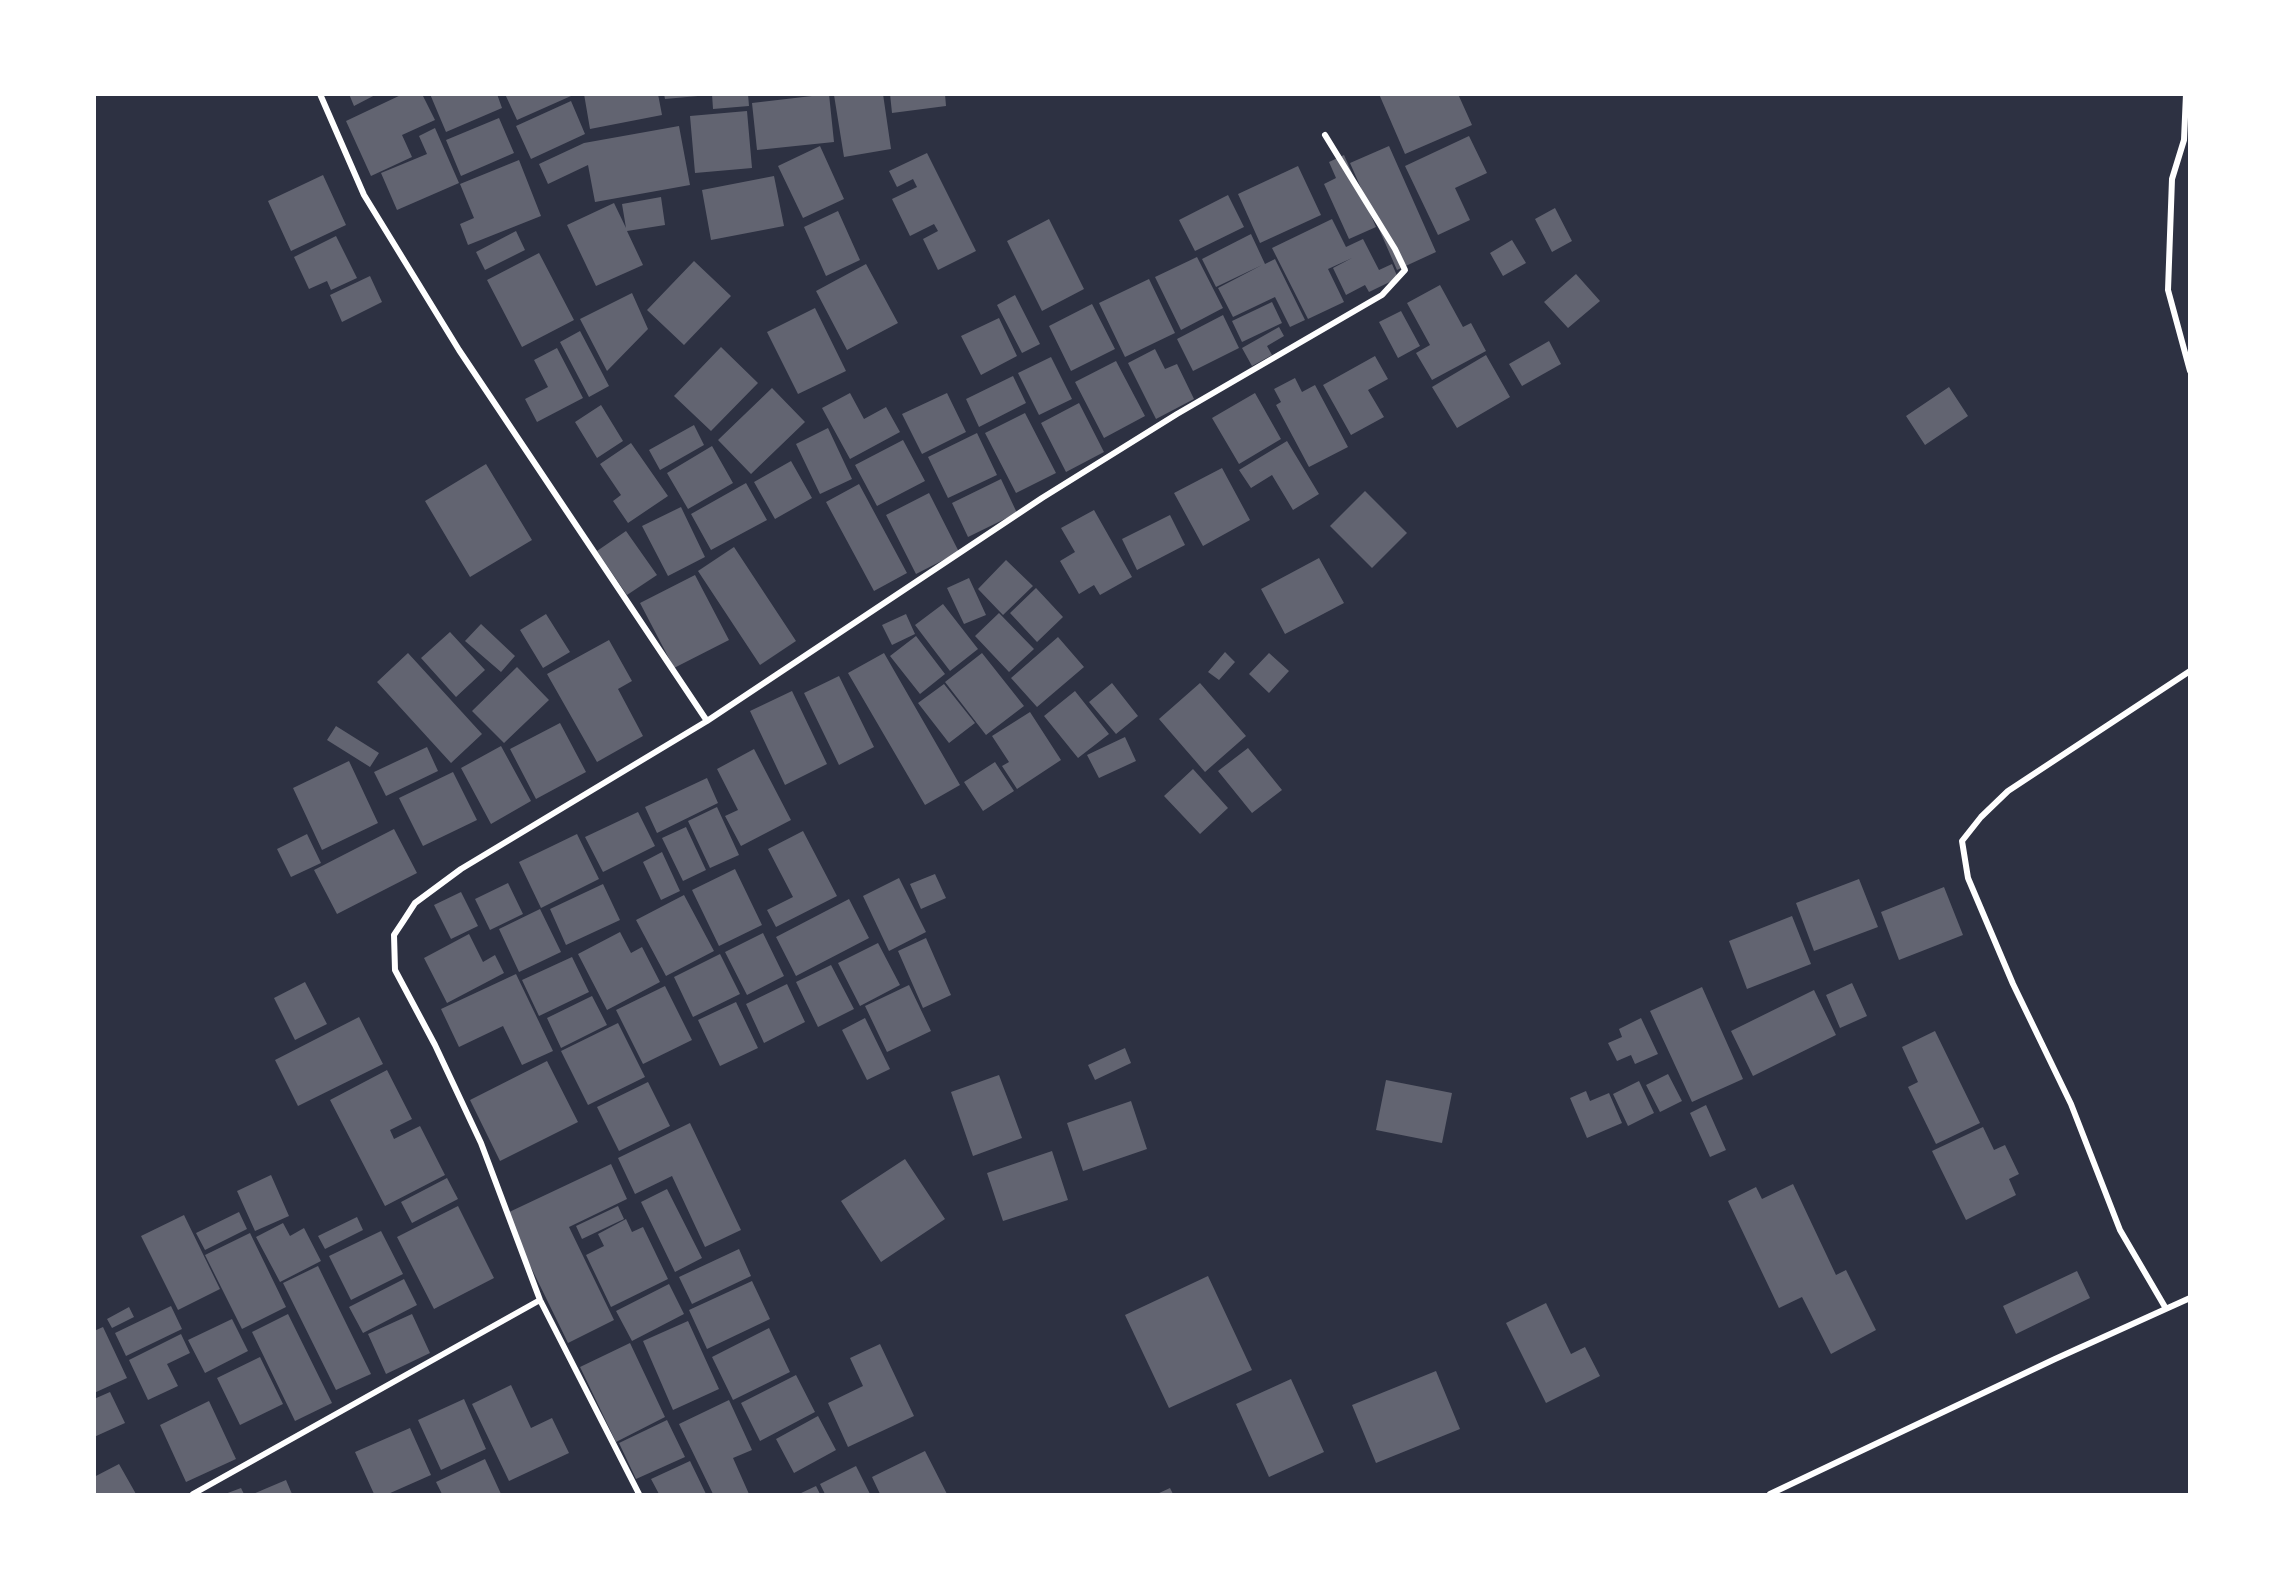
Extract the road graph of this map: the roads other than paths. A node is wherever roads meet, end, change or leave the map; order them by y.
1 (320, 94) edge
2 (2186, 94) edge
3 (1325, 135) dead end
4 (2190, 371) edge
5 (2190, 671) edge
6 (707, 721) junction
7 (2190, 1298) edge
8 (540, 1300) junction
9 (2165, 1307) junction
10 (193, 1494) edge
11 (639, 1494) edge
12 (1770, 1494) edge

1 - 6 street
2 - 4 street
3 - 6 street
5 - 9 street
6 - 8 street
7 - 9 street
8 - 10 street
8 - 11 street
9 - 12 street

